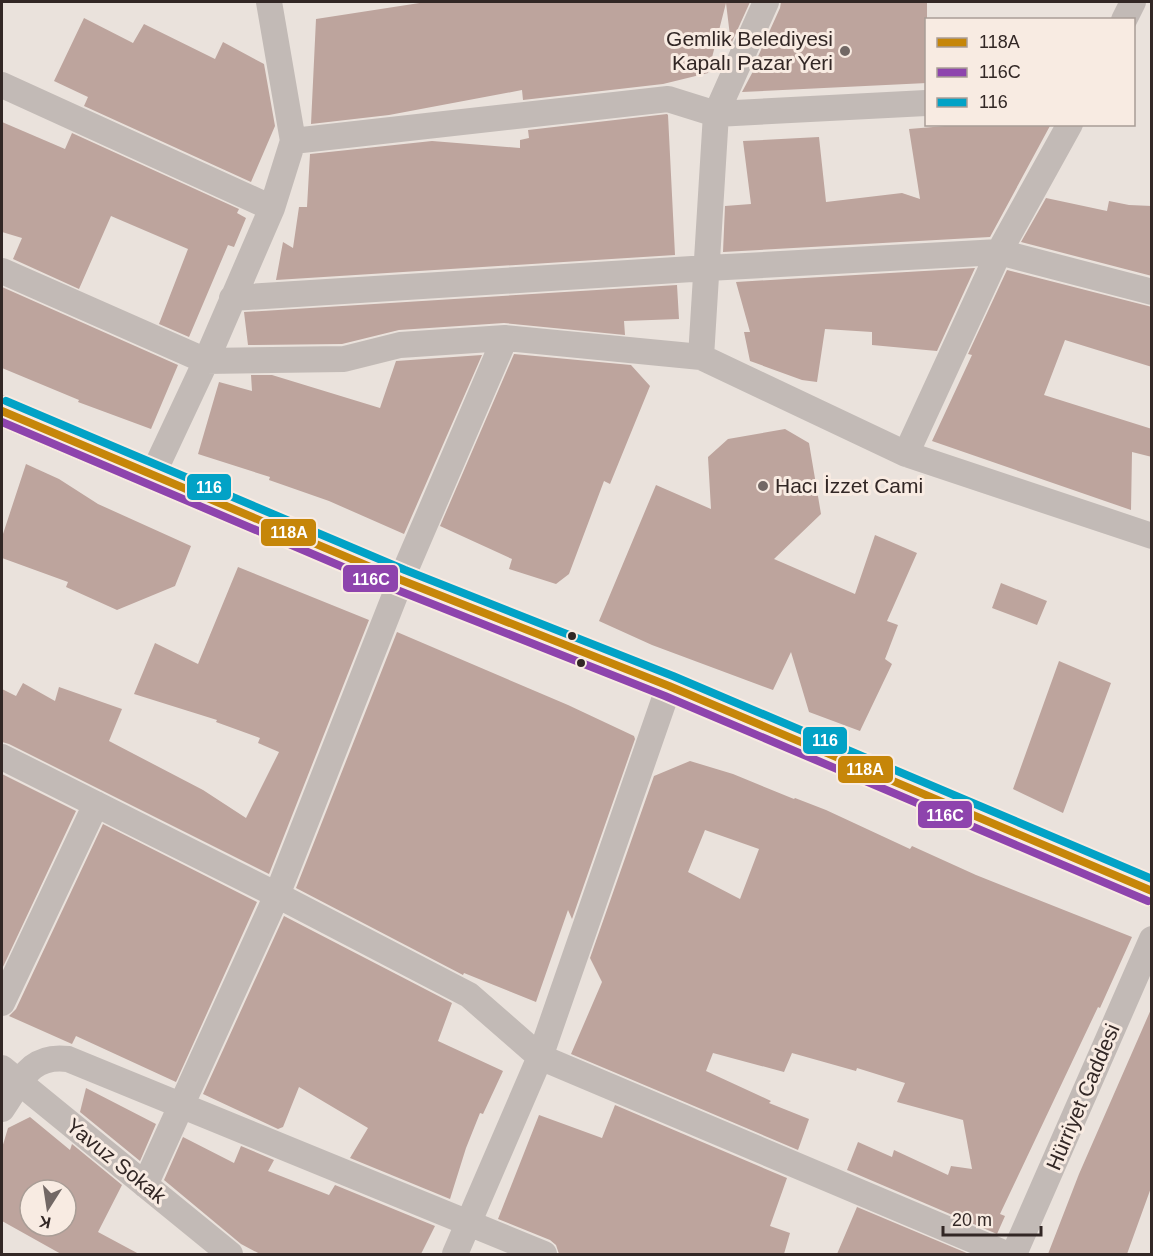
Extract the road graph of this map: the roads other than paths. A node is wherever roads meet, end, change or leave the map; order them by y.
1 (269, 2) edge
2 (766, 2) edge
3 (1133, 2) edge
4 (1125, 18) edge
5 (2, 85) edge
6 (925, 103) edge
7 (716, 114) junction
8 (1069, 126) edge
9 (293, 141) junction
10 (272, 208) junction
11 (999, 252) junction
12 (708, 268) junction
13 (2, 271) edge
14 (1152, 292) edge
15 (232, 298) junction
16 (505, 338) junction
17 (701, 357) junction
18 (206, 361) junction
19 (2, 411) edge
20 (906, 454) junction
21 (153, 474) junction
22 (1152, 536) edge
23 (401, 580) junction
24 (669, 686) junction
25 (2, 757) edge
26 (96, 804) junction
27 (1152, 891) edge
28 (277, 896) junction
29 (1152, 939) edge
30 (2, 1003) edge
31 (540, 1057) junction
32 (10, 1076) edge
33 (182, 1104) junction
34 (2, 1109) edge
35 (145, 1185) junction
36 (469, 1224) junction
37 (230, 1254) edge
38 (455, 1254) edge
39 (544, 1254) edge
40 (1006, 1254) edge
41 (1014, 1254) edge

1 - 9 street
2 - 7 street
3 - 4 street
5 - 10 street
6 - 7 street
7 - 9 street
7 - 12 street
8 - 11 street
9 - 10 street
10 - 15 street
11 - 12 street
11 - 14 street
11 - 20 street
12 - 15 street
12 - 17 street
13 - 18 street
15 - 18 street
16 - 17 street
16 - 18 street
16 - 23 street
17 - 20 street
18 - 21 street
19 - 21 street
20 - 22 street
21 - 23 street
23 - 24 street
23 - 28 street
24 - 27 street
24 - 31 street
25 - 26 street
26 - 28 street
26 - 30 street
28 - 31 street
28 - 33 street
29 - 41 street, Hürriyet Caddesi
31 - 36 street
31 - 40 street
32 - 33 street
32 - 34 street
32 - 35 street, Yavuz Sokak
33 - 35 street
33 - 36 street
35 - 37 street, Yavuz Sokak
36 - 38 street
36 - 39 street

